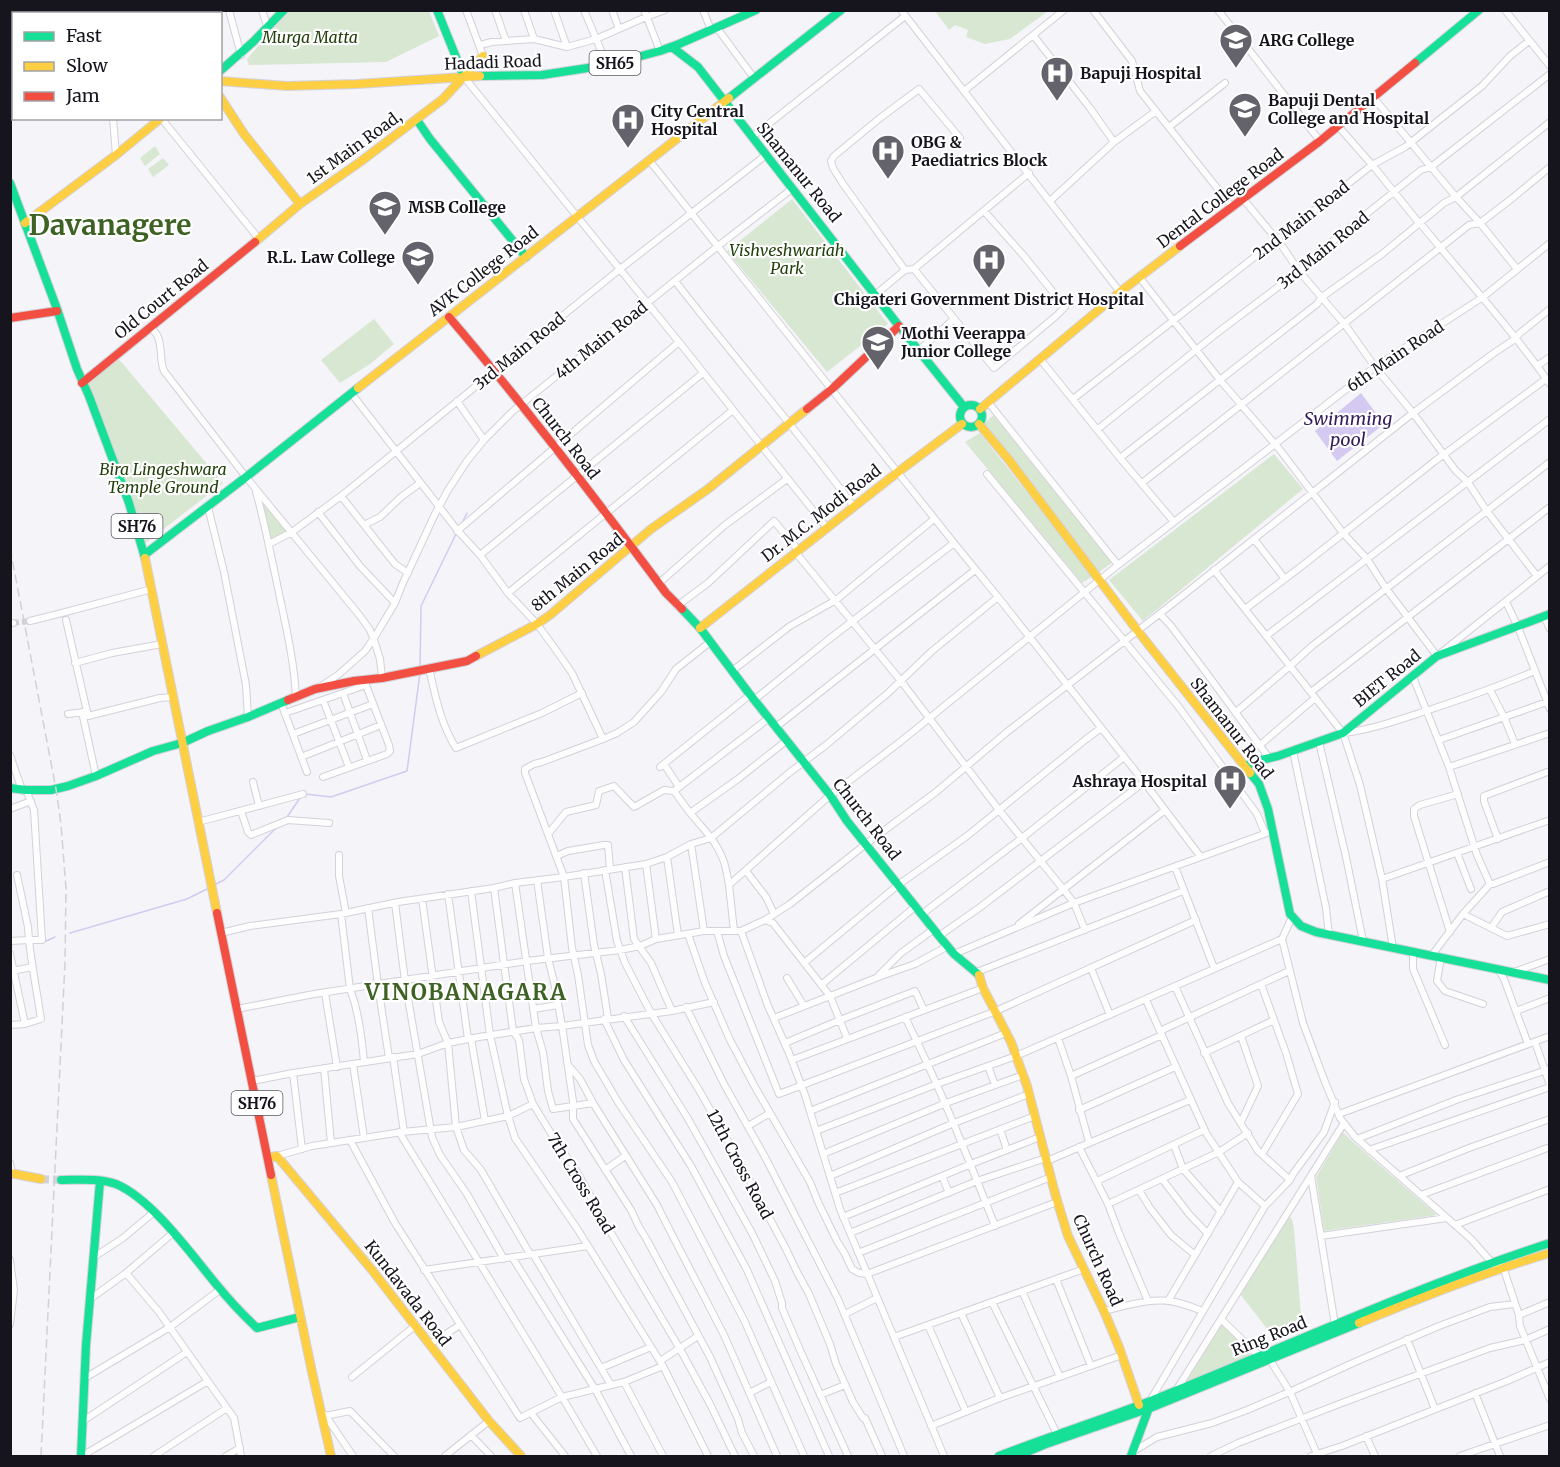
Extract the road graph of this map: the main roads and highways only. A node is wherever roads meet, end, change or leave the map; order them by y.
1 (284, 10) edge
2 (437, 10) edge
3 (756, 10) edge
4 (841, 10) edge
5 (1479, 10) edge
6 (735, 15) edge
7 (672, 46) junction
8 (483, 56) road end
9 (222, 69) edge
10 (464, 77) junction
11 (222, 81) edge
12 (222, 100) edge
13 (724, 102) junction
14 (159, 120) edge
15 (417, 120) junction
16 (10, 183) edge
17 (300, 204) junction
18 (25, 224) junction
19 (259, 239) joint
20 (526, 257) junction
21 (57, 310) junction
22 (10, 317) edge
23 (449, 317) junction
24 (899, 326) junction
25 (82, 383) junction
26 (964, 407) junction
27 (980, 409) junction
28 (962, 424) junction
29 (979, 424) junction
30 (632, 546) junction
31 (144, 555) junction
32 (1547, 615) edge
33 (700, 628) junction
34 (182, 742) junction
35 (1245, 767) junction
36 (10, 788) edge
37 (1550, 980) edge
38 (272, 1157) junction
39 (11, 1173) edge
40 (41, 1179) tunnel mouth
41 (61, 1180) tunnel mouth
42 (100, 1181) junction
43 (1550, 1243) edge
44 (1550, 1253) edge
45 (300, 1317) junction
46 (1139, 1405) junction
47 (1150, 1405) junction
48 (1058, 1436) junction
49 (1133, 1454) edge
50 (1023, 1455) edge
51 (81, 1456) edge
52 (331, 1456) edge
53 (521, 1456) edge
54 (999, 1456) edge

1 - 9 main road
2 - 10 main road
3 - 6 main road, Hadadi Road / SH65
4 - 13 main road, AVK College Road
5 - 27 main road, Dental College Road
6 - 7 main road, Hadadi Road / SH65
7 - 10 main road, Hadadi Road / SH65
7 - 13 main road, Shamanur Road
8 - 10 main road, 1st Main Road,
10 - 11 main road, Hadadi Road
10 - 15 main road, 1st Main Road,
12 - 17 main road
13 - 20 main road, AVK College Road
13 - 24 main road, Shamanur Road
14 - 18 main road
15 - 17 main road, 1st Main Road,
15 - 20 main road
16 - 18 main road, SH76
17 - 19 main road, 1st Main Road,
18 - 21 main road, SH76
19 - 25 main road, Old Court Road
20 - 23 main road, AVK College Road
21 - 22 main road
21 - 25 main road, SH76
23 - 30 main road, Church Road
23 - 31 main road, AVK College Road
24 - 26 main road, Shamanur Road
24 - 30 main road, 8th Main Road
25 - 31 main road, SH76
26 - 27 main road
26 - 28 main road
27 - 29 main road
28 - 29 main road
28 - 33 main road, Dr. M.C. Modi Road
29 - 35 main road, Shamanur Road
30 - 33 main road, Church Road
30 - 34 main road, 8th Main Road
31 - 34 main road, SH76
32 - 35 main road, BIET Road
33 - 46 main road, Church Road
34 - 36 main road, 8th Main Road
34 - 38 main road, SH76
35 - 37 main road, Shamanur Road
38 - 45 main road, SH76
38 - 53 main road, Kundavada Road
39 - 40 main road
41 - 42 main road
42 - 45 main road
42 - 51 main road
43 - 47 main road, Ring Road
44 - 47 main road, Ring Road
45 - 52 main road, SH76
46 - 47 main road, Ring Road
46 - 48 main road, Ring Road
47 - 48 main road, Ring Road
47 - 49 main road
48 - 50 main road, Ring Road
48 - 54 main road, Ring Road

